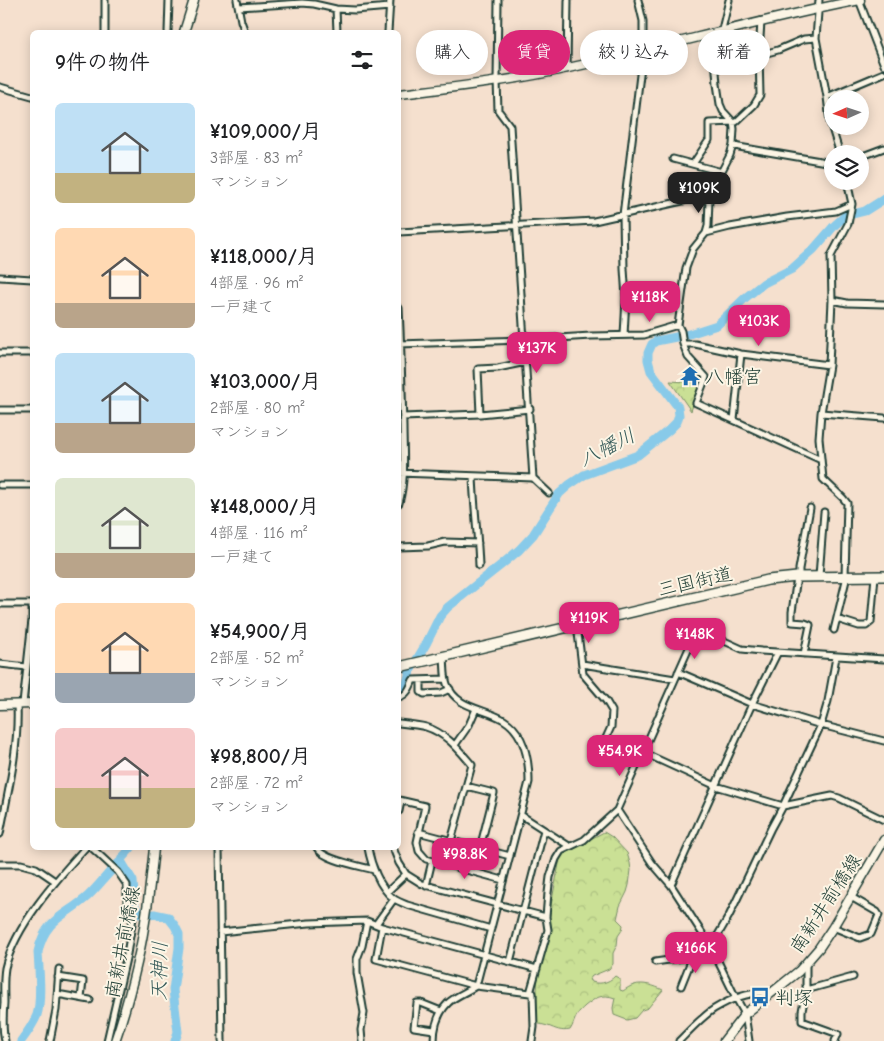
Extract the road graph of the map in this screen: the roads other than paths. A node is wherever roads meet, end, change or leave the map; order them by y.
1 (105, 0) edge
2 (169, 0) edge
3 (194, 0) edge
4 (237, 0) edge
5 (390, 0) edge
6 (498, 0) edge
7 (568, 0) edge
8 (638, 0) edge
9 (728, 0) edge
10 (818, 0) edge
11 (860, 0) edge
12 (314, 2) edge
13 (390, 7) junction
14 (239, 8) junction
15 (336, 9) junction
16 (818, 9) junction
17 (761, 21) junction
18 (105, 30) edge
19 (168, 30) edge
20 (185, 30) edge
21 (244, 30) edge
22 (337, 30) edge
23 (388, 30) edge
24 (568, 30) edge
25 (643, 30) edge
26 (721, 30) edge
27 (725, 30) edge
28 (760, 30) edge
29 (816, 38) junction
30 (770, 52) edge
31 (884, 65) edge
32 (884, 73) edge
33 (529, 75) edge
34 (641, 75) edge
35 (716, 75) edge
36 (760, 75) edge
37 (497, 81) junction
38 (0, 87) edge
39 (826, 90) edge
40 (844, 90) edge
41 (401, 94) edge
42 (30, 95) edge
43 (733, 122) junction
44 (733, 145) junction
45 (884, 148) edge
46 (869, 154) edge
47 (673, 159) dead end
48 (824, 162) edge
49 (693, 164) junction
50 (722, 172) junction
51 (849, 190) edge
52 (709, 200) junction
53 (852, 204) junction
54 (623, 215) junction
55 (517, 225) junction
56 (401, 232) edge
57 (706, 233) junction
58 (0, 277) edge
59 (30, 279) edge
60 (832, 300) junction
61 (884, 304) edge
62 (678, 325) junction
63 (624, 335) junction
64 (525, 340) junction
65 (683, 342) junction
66 (401, 344) edge
67 (0, 353) edge
68 (30, 353) edge
69 (741, 354) junction
70 (526, 362) junction
71 (828, 364) junction
72 (401, 368) edge
73 (530, 409) junction
74 (0, 410) edge
75 (30, 410) edge
76 (821, 413) junction
77 (480, 414) junction
78 (403, 417) junction
79 (884, 418) edge
80 (734, 420) junction
81 (821, 460) junction
82 (401, 473) edge
83 (473, 476) junction
84 (534, 478) junction
85 (0, 485) edge
86 (30, 485) edge
87 (549, 493) dead end
88 (401, 494) edge
89 (810, 508) dead end
90 (824, 512) dead end
91 (478, 543) junction
92 (401, 547) edge
93 (479, 566) dead end
94 (818, 576) junction
95 (846, 576) junction
96 (880, 576) edge
97 (798, 577) junction
98 (0, 604) edge
99 (30, 604) edge
100 (837, 619) junction
101 (577, 626) junction
102 (834, 630) dead end
103 (30, 638) edge
104 (778, 652) junction
105 (804, 654) junction
106 (444, 657) junction
107 (836, 657) junction
108 (884, 659) edge
109 (0, 664) edge
110 (582, 664) junction
111 (27, 667) junction
112 (401, 667) edge
113 (678, 672) junction
114 (446, 679) junction
115 (675, 679) junction
116 (421, 680) junction
117 (450, 689) junction
118 (401, 696) edge
119 (30, 704) edge
120 (752, 704) junction
121 (0, 705) edge
122 (20, 705) junction
123 (476, 709) junction
124 (401, 723) edge
125 (821, 725) junction
126 (884, 741) edge
127 (455, 745) junction
128 (642, 752) junction
129 (466, 786) junction
130 (716, 786) junction
131 (401, 801) edge
132 (783, 806) junction
133 (617, 810) junction
134 (520, 815) junction
135 (884, 820) edge
136 (544, 830) junction
137 (418, 832) junction
138 (0, 834) edge
139 (884, 840) edge
140 (451, 841) junction
141 (568, 846) junction
142 (480, 848) junction
143 (83, 850) edge
144 (94, 850) edge
145 (154, 850) edge
146 (219, 850) edge
147 (318, 850) edge
148 (368, 850) edge
149 (393, 850) edge
150 (510, 856) junction
151 (432, 861) junction
152 (0, 864) edge
153 (374, 870) junction
154 (406, 874) junction
155 (503, 880) junction
156 (55, 881) junction
157 (671, 885) junction
158 (426, 886) junction
159 (387, 892) junction
160 (851, 897) junction
161 (394, 899) junction
162 (497, 905) junction
163 (522, 911) junction
164 (546, 917) junction
165 (132, 921) junction
166 (366, 921) junction
167 (145, 922) junction
168 (376, 924) junction
169 (382, 927) junction
170 (833, 927) junction
171 (491, 929) junction
172 (220, 932) junction
173 (711, 946) junction
174 (127, 954) junction
175 (484, 955) junction
176 (693, 956) junction
177 (138, 957) junction
178 (510, 962) junction
179 (655, 962) dead end
180 (806, 964) junction
181 (59, 969) dead end
182 (537, 969) junction
183 (58, 977) junction
184 (853, 977) dead end
185 (476, 986) junction
186 (682, 986) dead end
187 (806, 990) junction
188 (530, 993) junction
189 (771, 993) junction
190 (57, 994) junction
191 (81, 998) junction
192 (736, 998) junction
193 (90, 1000) dead end
194 (441, 1011) junction
195 (2, 1012) edge
196 (744, 1014) junction
197 (434, 1030) junction
198 (5, 1041) edge
199 (50, 1041) edge
200 (107, 1041) edge
201 (115, 1041) edge
202 (222, 1041) edge
203 (362, 1041) edge
204 (434, 1041) edge
205 (532, 1041) edge
206 (679, 1041) edge
207 (724, 1041) edge
208 (749, 1041) edge
209 (835, 1041) edge

1 - 18 street
2 - 19 street
3 - 20 street
4 - 14 street
5 - 13 street
6 - 37 street
7 - 24 street
8 - 25 street
9 - 26 street
10 - 16 street
11 - 16 street
11 - 31 street
12 - 14 street
12 - 15 street
13 - 15 street
13 - 23 street
14 - 21 street
15 - 22 street
16 - 17 street
16 - 29 street
17 - 27 street
17 - 28 street
29 - 30 street
29 - 39 street
32 - 40 street
33 - 37 street
34 - 54 street
35 - 43 street
36 - 43 street
37 - 41 street
37 - 55 street
38 - 42 street
43 - 44 street
43 - 49 street
44 - 48 street
44 - 50 street
45 - 46 street
47 - 49 street
49 - 50 street
50 - 52 street
51 - 53 street
52 - 54 street
52 - 57 street
53 - 57 street
53 - 60 street
54 - 55 street
54 - 63 street
55 - 56 street
55 - 64 street
57 - 62 street
58 - 59 street
60 - 61 street
60 - 71 street
62 - 63 street
62 - 65 street
63 - 64 street
64 - 66 street
64 - 70 street
65 - 69 street
65 - 80 street
67 - 68 street
69 - 71 street
69 - 80 street
70 - 73 street
70 - 77 street
71 - 76 street
72 - 78 street
73 - 77 street
73 - 84 street
74 - 75 street
76 - 79 street
76 - 81 street
77 - 78 street
78 - 82 street
80 - 81 street
81 - 95 street
82 - 83 street
82 - 88 street
83 - 84 street
83 - 91 street
84 - 87 street
85 - 86 street
89 - 97 street
90 - 94 street
91 - 92 street
91 - 93 street
94 - 95 main road, 三国街道
94 - 97 main road, 三国街道
95 - 96 main road, 三国街道
95 - 100 street
96 - 100 street
97 - 101 main road, 三国街道
97 - 105 street
98 - 99 street
100 - 102 street
101 - 106 main road, 三国街道
101 - 110 street
103 - 111 street
104 - 105 street
104 - 113 street
104 - 120 street
105 - 107 street
106 - 112 main road, 三国街道
106 - 114 street
107 - 108 street
107 - 125 street
109 - 111 street
110 - 115 street
110 - 128 street
111 - 122 street
113 - 115 street
113 - 120 street
114 - 116 street
114 - 117 street
115 - 128 street
116 - 117 street
116 - 118 street
117 - 123 street
119 - 122 street
120 - 125 street
120 - 130 street
121 - 122 street
122 - 138 street
123 - 127 street
123 - 134 street
124 - 127 street
125 - 126 street
125 - 132 street
127 - 129 street
128 - 130 street
128 - 133 street
129 - 140 street
129 - 142 street
130 - 132 street
130 - 157 street
131 - 137 street
132 - 135 street
132 - 173 street
133 - 141 street
133 - 157 street
134 - 136 street
134 - 150 street
136 - 141 street
136 - 163 street
137 - 140 street
137 - 151 street
139 - 160 street, 南新井前橋線
140 - 142 street
141 - 164 street
142 - 150 street
143 - 156 street
144 - 165 street
145 - 167 street, 南新井前橋線
146 - 172 street
147 - 153 street
148 - 153 street
149 - 154 street
150 - 155 street
151 - 155 street
151 - 158 street
152 - 156 street
153 - 159 street
154 - 158 street
154 - 159 street
155 - 162 street
156 - 195 street
157 - 173 street
158 - 162 street
159 - 161 street
160 - 170 street, 南新井前橋線
160 - 170 street
161 - 168 street
161 - 171 street
162 - 163 street
162 - 171 street
163 - 164 street
163 - 178 street
164 - 182 street
165 - 167 street
165 - 174 street
166 - 168 street
166 - 172 street
166 - 203 street
167 - 177 street, 南新井前橋線
168 - 169 street
169 - 175 street
169 - 185 street
170 - 180 street, 南新井前橋線
171 - 175 street
172 - 202 street
173 - 176 street
173 - 192 street
174 - 177 street
174 - 200 street
175 - 178 street
175 - 185 street
176 - 179 street
176 - 186 street
177 - 201 street, 南新井前橋線
178 - 182 street
180 - 187 street
180 - 189 street, 南新井前橋線
181 - 183 street
182 - 188 street
183 - 190 street
183 - 191 street
184 - 187 street
185 - 188 street
185 - 194 street
187 - 209 street
188 - 205 street
189 - 192 street
189 - 196 street, 南新井前橋線
190 - 191 street
190 - 199 street
191 - 193 street
192 - 196 street
192 - 206 street
194 - 197 street
194 - 197 street
195 - 198 street
196 - 207 street, 南新井前橋線
196 - 208 street
197 - 204 street

